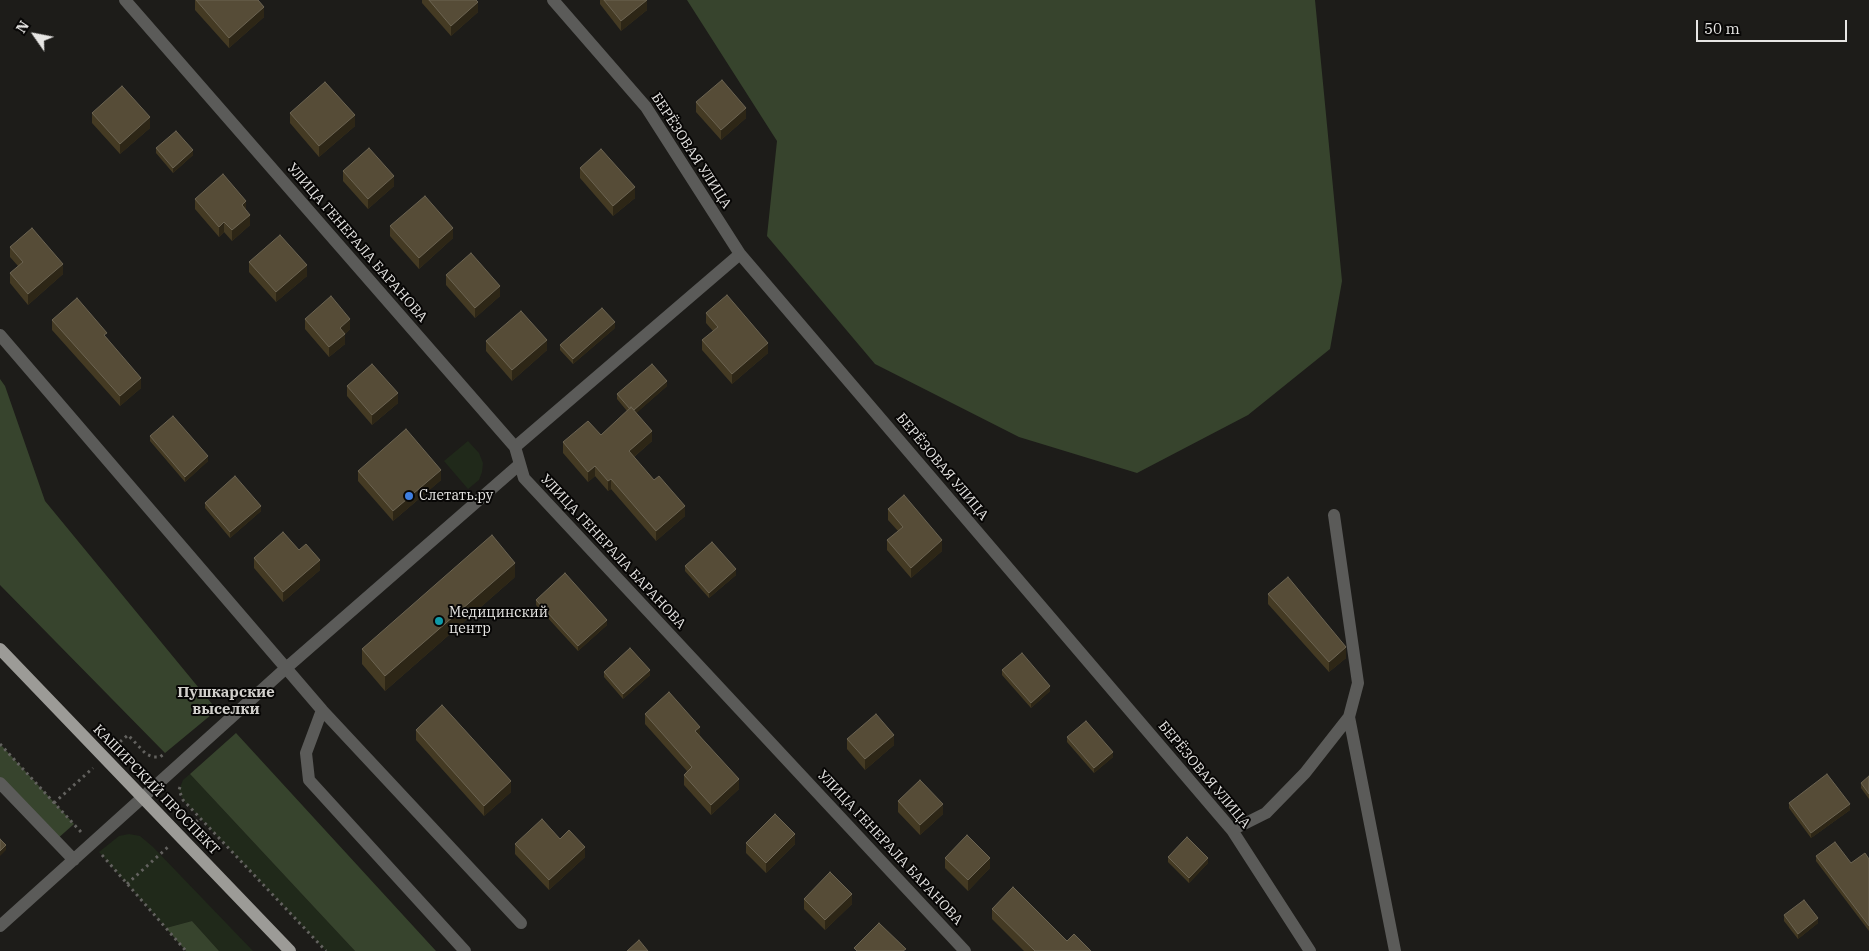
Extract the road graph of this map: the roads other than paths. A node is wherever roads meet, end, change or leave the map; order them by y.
1 (125, 0) edge
2 (553, 0) edge
3 (740, 254) junction
4 (0, 335) edge
5 (515, 447) junction
6 (520, 464) junction
7 (1334, 515) dead end
8 (0, 649) edge
9 (285, 669) junction
10 (322, 710) junction
11 (1349, 717) junction
12 (0, 783) edge
13 (142, 798) junction
14 (1232, 830) junction
15 (74, 860) junction
16 (521, 923) dead end
17 (0, 926) edge
18 (290, 951) edge
19 (465, 951) edge
20 (965, 951) edge
21 (1310, 951) edge
22 (1395, 951) edge

1 - 5 street, УЛИЦА ГЕНЕРАЛА БАРАНОВА
2 - 3 street, БЕРЁЗОВАЯ УЛИЦА
3 - 5 street
3 - 14 street, БЕРЁЗОВАЯ УЛИЦА
4 - 9 street
5 - 6 street, УЛИЦА ГЕНЕРАЛА БАРАНОВА
6 - 9 street
6 - 20 street, УЛИЦА ГЕНЕРАЛА БАРАНОВА
7 - 11 street
8 - 13 main road, КАШИРСКИЙ ПРОСПЕКТ
9 - 10 street
9 - 13 street
10 - 16 street
10 - 19 street
11 - 14 street
11 - 22 street
12 - 15 street
13 - 15 street
13 - 18 main road, КАШИРСКИЙ ПРОСПЕКТ
14 - 21 street, БЕРЁЗОВАЯ УЛИЦА
15 - 17 street

